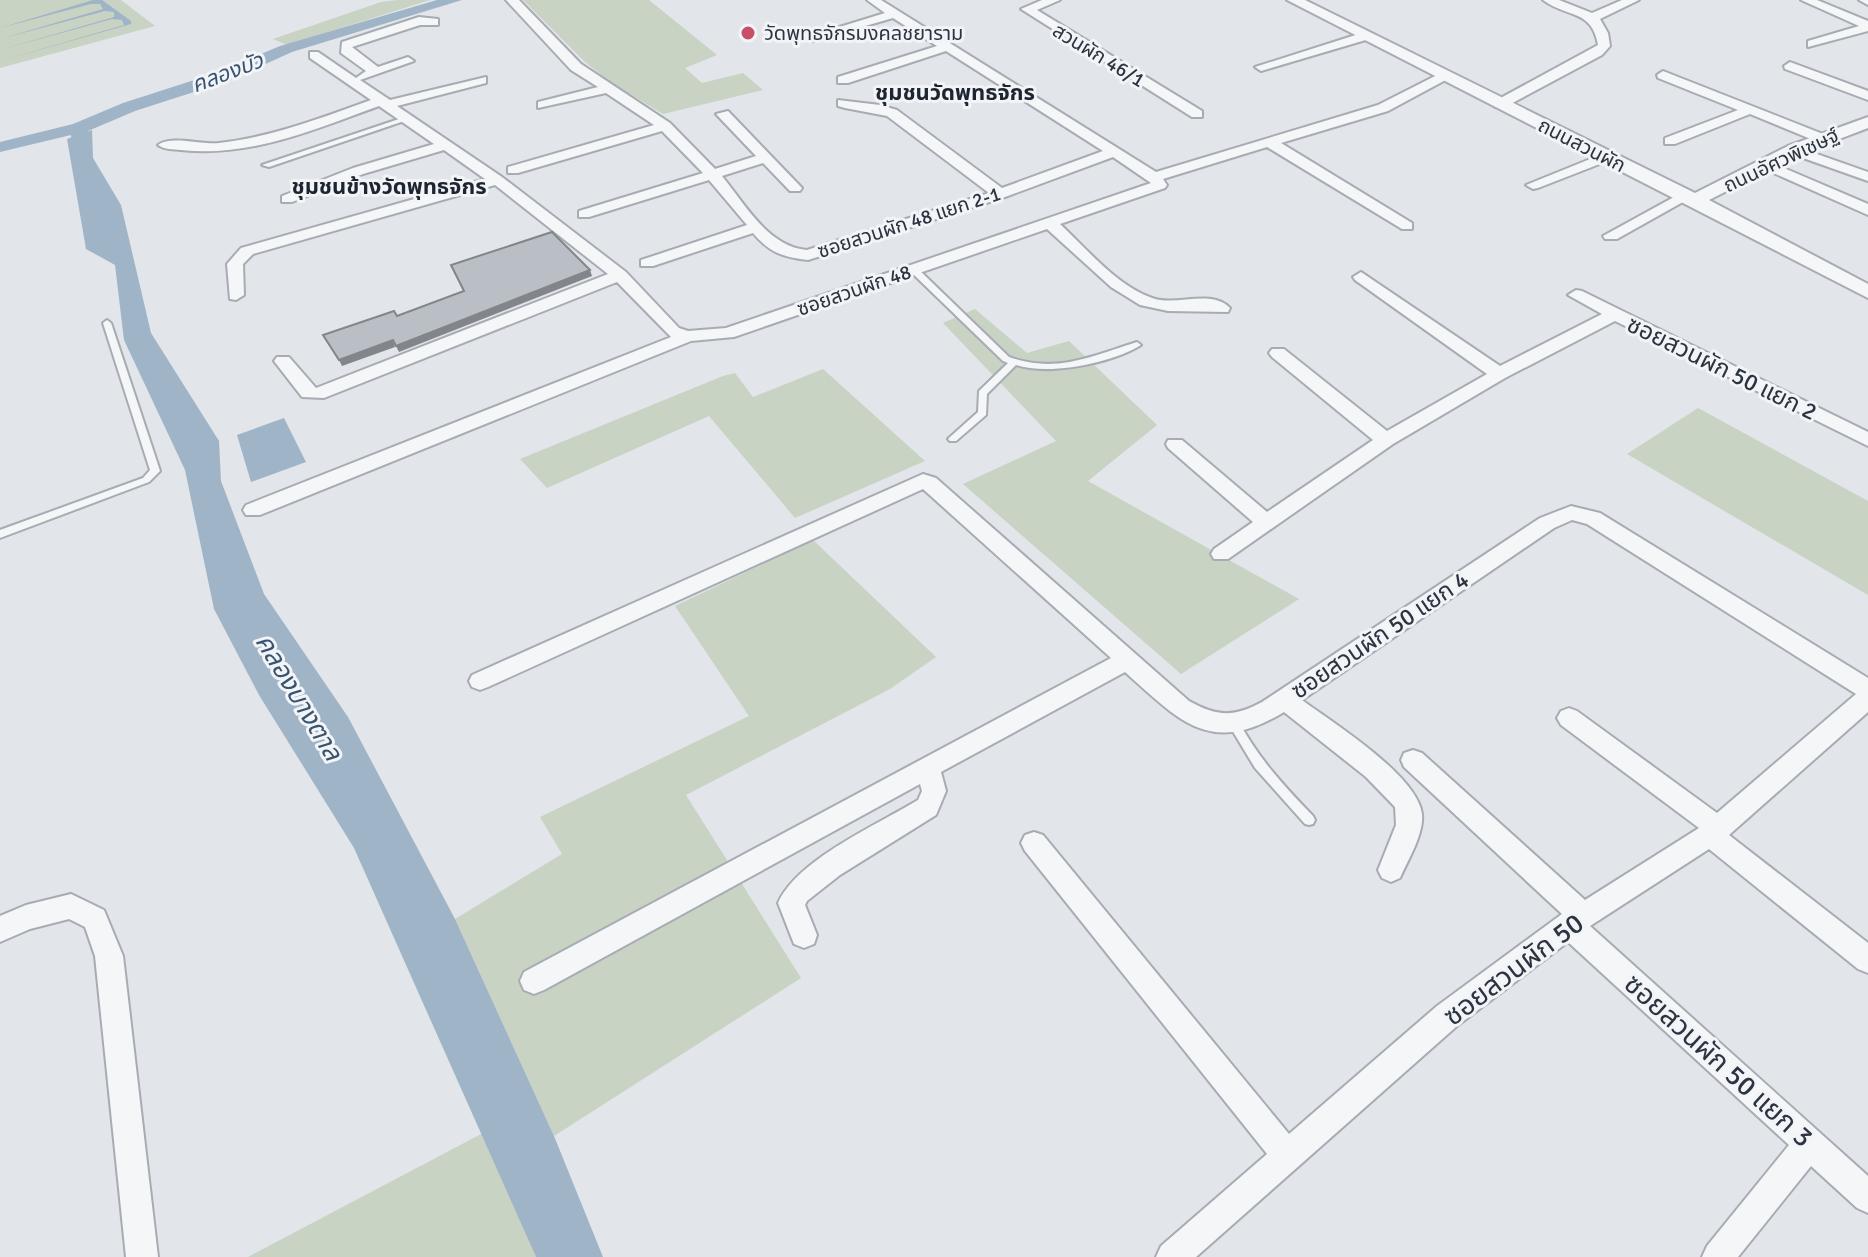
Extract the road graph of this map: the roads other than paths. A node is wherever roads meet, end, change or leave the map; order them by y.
1 (512, 0) edge
2 (873, 0) edge
3 (1018, 0) edge
4 (1054, 0) edge
5 (1294, 0) edge
6 (1549, 0) edge
7 (1633, 0) edge
8 (1807, 0) edge
9 (1035, 6) junction
10 (894, 14) junction
11 (1593, 18) junction
12 (434, 22) dead end
13 (1868, 26) edge
14 (1365, 36) junction
15 (813, 37) dead end
16 (1812, 44) dead end
17 (947, 47) junction
18 (314, 55) dead end
19 (408, 61) dead end
20 (1790, 66) dead end
21 (1261, 67) dead end
22 (376, 72) junction
23 (1663, 75) dead end
24 (1446, 76) junction
25 (354, 80) junction
26 (481, 80) dead end
27 (843, 80) dead end
28 (606, 89) junction
29 (1868, 96) edge
30 (386, 102) junction
31 (843, 103) dead end
32 (1500, 104) junction
33 (543, 105) dead end
34 (1749, 110) junction
35 (1798, 110) dead end
36 (723, 114) dead end
37 (1197, 114) dead end
38 (408, 118) junction
39 (1773, 119) junction
40 (1867, 123) edge
41 (665, 126) junction
42 (1823, 139) junction
43 (1267, 141) junction
44 (1670, 141) dead end
45 (165, 145) dead end
46 (445, 145) junction
47 (1794, 150) junction
48 (1113, 152) junction
49 (1605, 157) junction
50 (765, 158) junction
51 (1765, 164) junction
52 (266, 165) dead end
53 (513, 170) dead end
54 (712, 174) junction
55 (1154, 177) junction
56 (1868, 177) edge
57 (497, 180) junction
58 (1533, 185) dead end
59 (795, 188) dead end
60 (1000, 194) junction
61 (1690, 198) junction
62 (287, 199) dead end
63 (1868, 210) edge
64 (584, 214) dead end
65 (1050, 223) junction
66 (1407, 226) dead end
67 (756, 227) junction
68 (1611, 236) dead end
69 (647, 263) dead end
70 (914, 270) junction
71 (620, 275) junction
72 (1361, 277) dead end
73 (1868, 292) edge
74 (236, 295) dead end
75 (1576, 295) dead end
76 (1222, 308) dead end
77 (1613, 315) junction
78 (107, 323) dead end
79 (688, 336) junction
80 (1137, 345) dead end
81 (1278, 353) dead end
82 (283, 361) dead end
83 (1014, 362) junction
84 (1499, 374) junction
85 (953, 439) dead end
86 (1386, 440) junction
87 (1868, 440) edge
88 (1175, 444) dead end
89 (253, 510) dead end
90 (1266, 522) junction
91 (0, 534) edge
92 (1221, 554) dead end
93 (1129, 659) junction
94 (480, 681) dead end
95 (1868, 690) edge
96 (1868, 698) edge
97 (1285, 700) junction
98 (1569, 718) dead end
99 (1235, 725) junction
100 (1413, 760) dead end
101 (928, 768) junction
102 (1309, 820) dead end
103 (1714, 832) junction
104 (1034, 843) dead end
105 (1391, 870) dead end
106 (1576, 920) junction
107 (0, 929) edge
108 (804, 935) dead end
109 (1868, 960) edge
110 (534, 981) dead end
111 (1810, 1143) junction
112 (1287, 1155) junction
113 (1868, 1197) edge
114 (142, 1257) edge
115 (1172, 1257) edge
116 (1718, 1257) edge

1 - 28 street, ซอยสวนผัก 48 แยก 2-1
2 - 10 street
3 - 9 street
4 - 9 street, สวนผัก 46/1
5 - 14 street, ถนนสวนผัก
6 - 11 street
7 - 11 street
8 - 13 street
9 - 37 street, สวนผัก 46/1
10 - 15 street
10 - 17 street
11 - 32 street
12 - 22 street
13 - 16 street
14 - 21 street
14 - 24 street, ถนนสวนผัก
17 - 27 street
17 - 48 street
18 - 25 street
19 - 22 street
20 - 29 street
22 - 25 street
23 - 34 street
24 - 32 street, ถนนสวนผัก
24 - 43 street, ซอยสวนผัก 48
25 - 30 street
26 - 30 street
28 - 33 street
28 - 41 street, ซอยสวนผัก 48 แยก 2-1
30 - 38 street
30 - 45 street
31 - 60 street
32 - 49 street, ถนนสวนผัก
34 - 39 street
34 - 44 street
35 - 39 street
36 - 50 street
38 - 46 street
38 - 52 lane
39 - 42 street
40 - 42 street, ถนนอัศวพิเชษฐ์
41 - 53 street
41 - 54 street, ซอยสวนผัก 48 แยก 2-1
42 - 47 street, ถนนอัศวพิเชษฐ์
43 - 55 street, ซอยสวนผัก 48
43 - 66 street
46 - 57 street
46 - 62 street
47 - 51 street, ถนนอัศวพิเชษฐ์
47 - 56 street
48 - 55 street
48 - 60 street, ซอยสวนผัก 48 แยก 2-1
49 - 58 street
49 - 61 street, ถนนสวนผัก
50 - 54 street
50 - 59 street
51 - 61 street, ถนนอัศวพิเชษฐ์
51 - 63 street
54 - 64 street
54 - 67 street, ซอยสวนผัก 48 แยก 2-1
55 - 65 street, ซอยสวนผัก 48
57 - 71 street
57 - 74 street
60 - 67 street, ซอยสวนผัก 48 แยก 2-1
61 - 68 street
61 - 73 street, ถนนสวนผัก
65 - 70 street, ซอยสวนผัก 48
65 - 76 street
67 - 69 street
70 - 79 street, ซอยสวนผัก 48
70 - 83 lane
71 - 79 street
71 - 82 street
72 - 84 street
75 - 77 street, ซอยสวนผัก 50 แยก 2
77 - 84 street
77 - 87 street, ซอยสวนผัก 50 แยก 2
78 - 91 lane
79 - 89 street, ซอยสวนผัก 48
80 - 83 lane
81 - 86 street
83 - 85 lane
84 - 86 street
86 - 90 street
88 - 90 street
90 - 92 street
93 - 94 street
93 - 99 street
93 - 101 street
95 - 97 street, ซอยสวนผัก 50 แยก 4
96 - 103 street, ซอยสวนผัก 50
97 - 99 street, ซอยสวนผัก 50 แยก 4
97 - 105 street
98 - 103 street
99 - 102 lane
100 - 106 street, ซอยสวนผัก 50 แยก 3
101 - 108 street
101 - 110 street
103 - 106 street, ซอยสวนผัก 50
103 - 109 street
104 - 112 street
106 - 111 street, ซอยสวนผัก 50 แยก 3
106 - 112 street, ซอยสวนผัก 50
107 - 114 street
111 - 113 street, ซอยสวนผัก 50 แยก 3
111 - 116 street
112 - 115 street, ซอยสวนผัก 50

